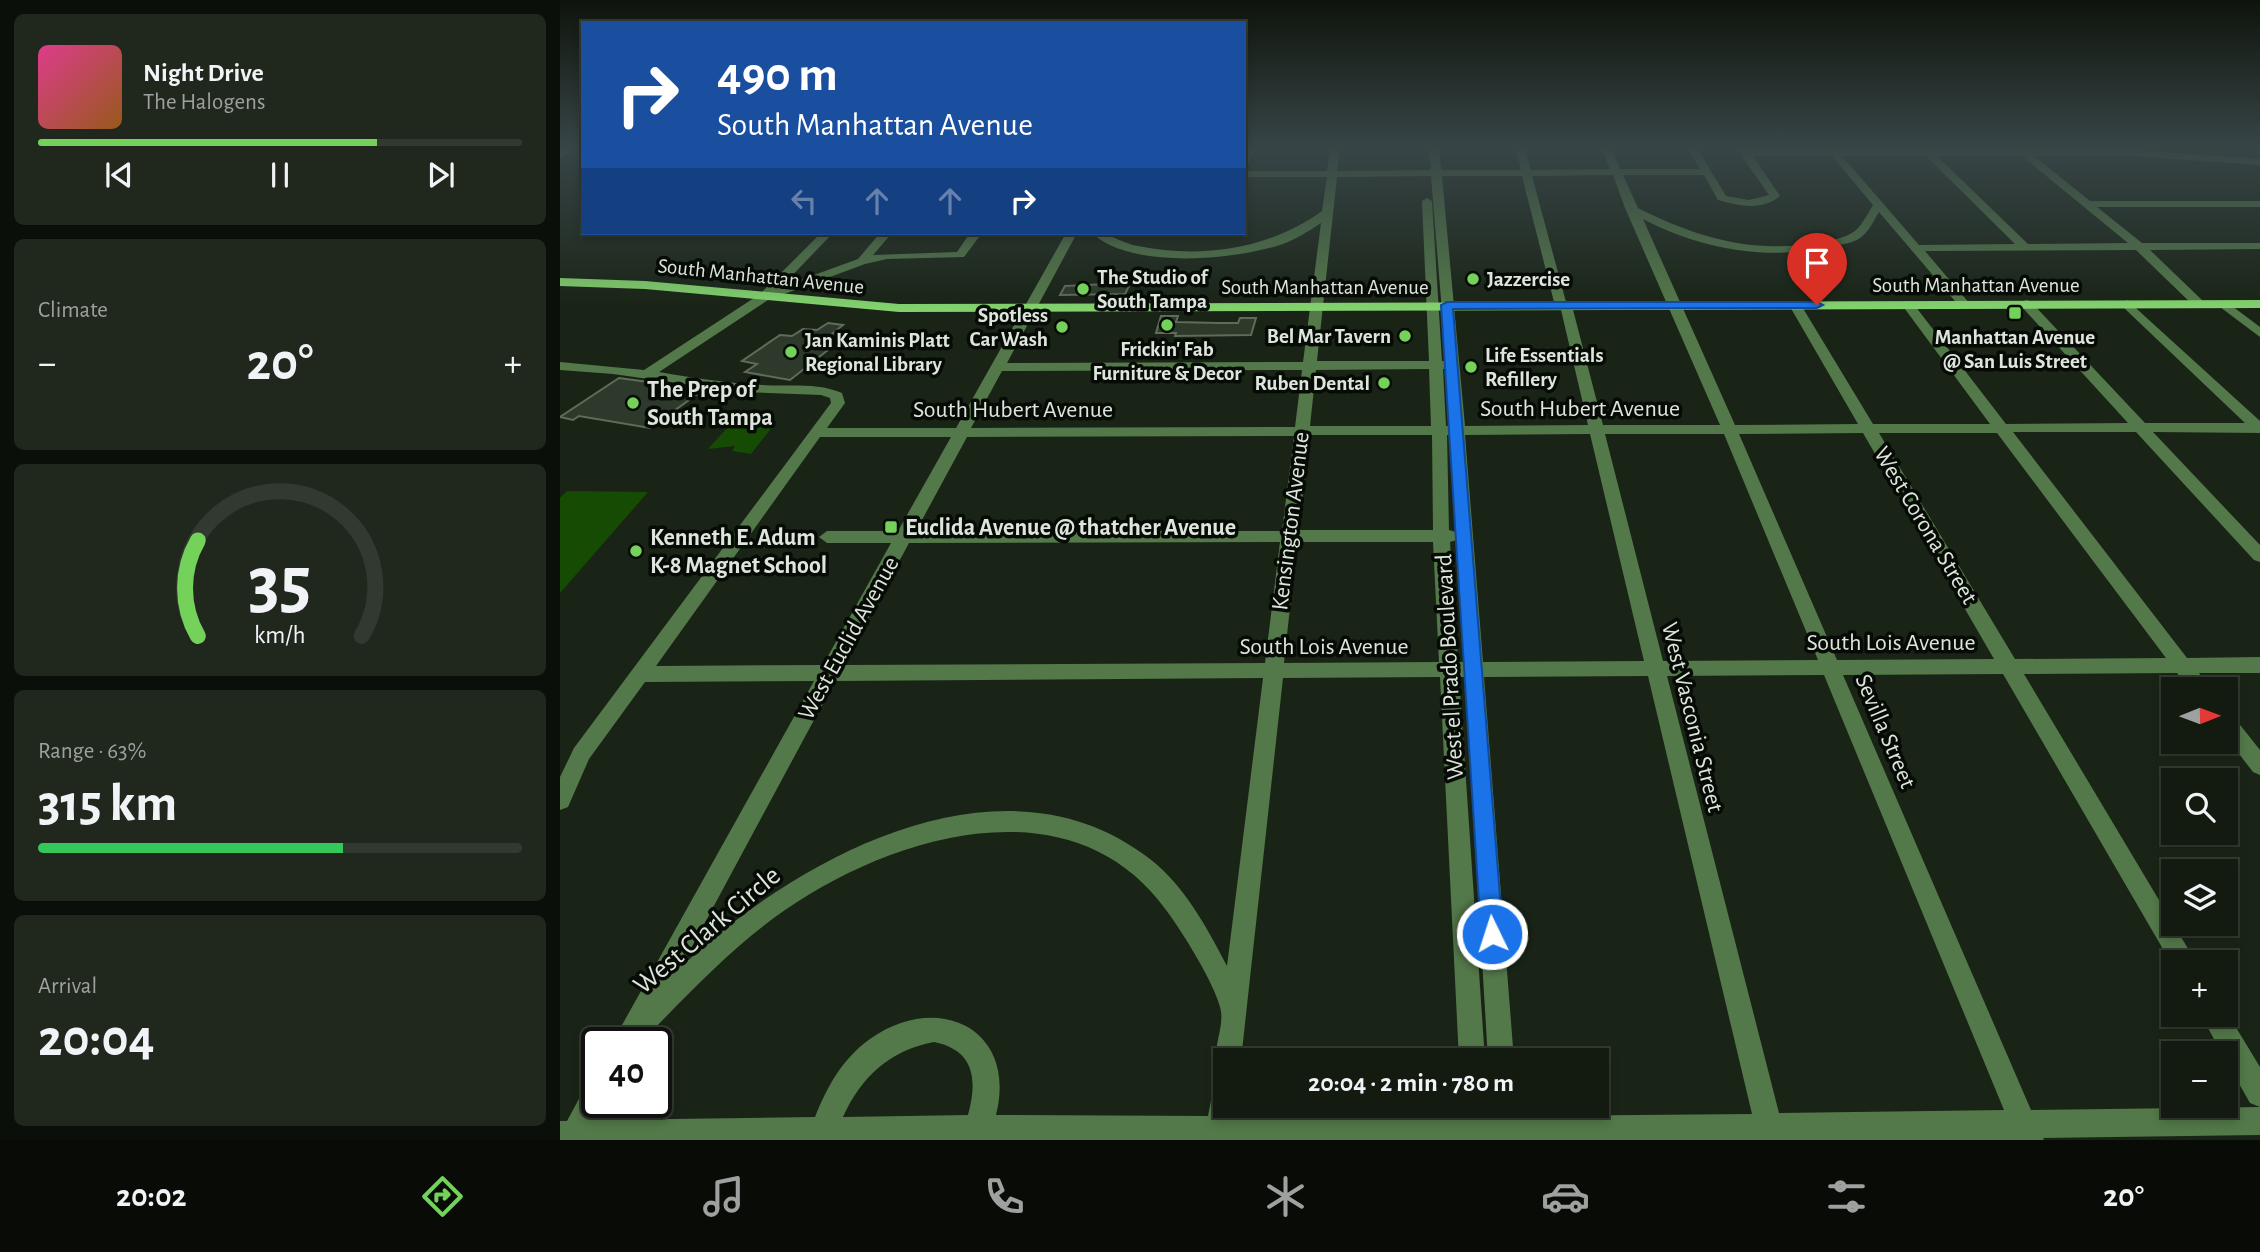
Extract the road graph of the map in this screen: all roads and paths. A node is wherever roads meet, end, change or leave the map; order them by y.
1 (1329, 201) edge
2 (1432, 201) edge
3 (1534, 201) edge
4 (1627, 201) edge
5 (1733, 201) edge
6 (1766, 201) edge
7 (1875, 201) edge
8 (1978, 201) edge
9 (2084, 201) edge
10 (2087, 204) junction
11 (2260, 204) edge
12 (1878, 205) junction
13 (1630, 208) junction
14 (1328, 212) junction
15 (1433, 222) junction
16 (1298, 233) junction
17 (825, 235) edge
18 (884, 235) edge
19 (975, 235) edge
20 (1070, 235) edge
21 (1101, 235) edge
22 (1326, 236) junction
23 (2260, 246) edge
24 (2140, 247) junction
25 (1914, 248) junction
26 (2026, 248) junction
27 (862, 261) junction
28 (1429, 280) junction
29 (1445, 280) junction
30 (560, 282) edge
31 (764, 297) junction
32 (1908, 304) junction
33 (1964, 304) junction
34 (2026, 304) junction
35 (2127, 304) junction
36 (2199, 304) junction
37 (2224, 304) junction
38 (2260, 304) edge
39 (1439, 305) junction
40 (1674, 305) junction
41 (1795, 305) junction
42 (1563, 306) junction
43 (1030, 307) junction
44 (1318, 307) junction
45 (2260, 333) edge
46 (1444, 365) junction
47 (560, 366) edge
48 (1309, 366) junction
49 (996, 367) junction
50 (649, 373) junction
51 (2141, 428) junction
52 (2259, 428) edge
53 (1595, 430) junction
54 (1730, 430) junction
55 (1869, 430) junction
56 (2004, 430) junction
57 (1448, 431) junction
58 (961, 432) junction
59 (1301, 432) junction
60 (817, 433) junction
61 (1441, 536) junction
62 (1465, 536) junction
63 (827, 537) dead end
64 (904, 537) junction
65 (1288, 537) junction
66 (2260, 556) edge
67 (2183, 665) junction
68 (2260, 665) edge
69 (2010, 666) junction
70 (1830, 667) junction
71 (1654, 668) junction
72 (1272, 670) junction
73 (1450, 670) junction
74 (1473, 670) junction
75 (828, 673) junction
76 (640, 674) junction
77 (2192, 677) edge
78 (2238, 738) edge
79 (2260, 766) edge
80 (560, 800) edge
81 (1460, 858) junction
82 (1486, 858) junction
83 (2177, 950) edge
84 (1234, 1007) junction
85 (633, 1027) edge
86 (638, 1027) edge
87 (2221, 1027) edge
88 (1229, 1048) edge
89 (1471, 1048) edge
90 (1500, 1048) edge
91 (2260, 1093) edge
92 (581, 1118) edge
93 (1222, 1118) edge
94 (2260, 1121) edge
95 (1476, 1126) edge
96 (1505, 1126) edge
97 (2026, 1131) edge
98 (1770, 1133) edge
99 (821, 1135) edge
100 (977, 1135) edge
101 (569, 1136) edge
102 (1220, 1136) edge

1 - 14 street, Kensington Avenue
2 - 15 street, West el Prado Boulevard
3 - 42 street, West Vasconia Street
4 - 13 street, Sevilla Street
5 - 6 street
7 - 12 street
8 - 26 street
9 - 10 street
10 - 11 street
10 - 24 street
12 - 13 street
12 - 25 street
13 - 40 street, Sevilla Street
14 - 16 street
14 - 22 street, Kensington Avenue
15 - 28 street, West el Prado Boulevard
15 - 29 street, West el Prado Boulevard
16 - 21 street
16 - 22 street
17 - 31 street
18 - 27 street
19 - 27 street
20 - 43 street, West Euclid Avenue
22 - 44 street, Kensington Avenue
23 - 24 street
24 - 26 street
24 - 36 street
25 - 26 street
25 - 33 street
27 - 31 street
28 - 29 street
28 - 39 street, West el Prado Boulevard
29 - 39 street, West el Prado Boulevard
30 - 31 main road, South Manhattan Avenue
31 - 43 main road, South Manhattan Avenue
31 - 50 street
32 - 33 main road, South Manhattan Avenue
32 - 41 main road, South Manhattan Avenue
32 - 56 street
33 - 34 main road, South Manhattan Avenue
34 - 35 main road, South Manhattan Avenue
34 - 51 street
35 - 36 main road, South Manhattan Avenue
35 - 52 street
36 - 37 main road, South Manhattan Avenue
37 - 38 main road, South Manhattan Avenue
37 - 45 street
39 - 42 main road, South Manhattan Avenue
39 - 44 main road, South Manhattan Avenue
39 - 46 street, West el Prado Boulevard
40 - 41 main road, South Manhattan Avenue
40 - 42 main road, South Manhattan Avenue
40 - 54 street, Sevilla Street
41 - 55 street, West Corona Street
42 - 53 street, West Vasconia Street
43 - 44 main road, South Manhattan Avenue
43 - 49 street, West Euclid Avenue
44 - 48 street, Kensington Avenue
46 - 48 street
46 - 57 street, West el Prado Boulevard
47 - 50 street
48 - 49 street
48 - 59 street, Kensington Avenue
49 - 58 street, West Euclid Avenue
50 - 60 street
51 - 52 street, South Hubert Avenue
51 - 56 street, South Hubert Avenue
51 - 66 street
53 - 54 street, South Hubert Avenue
53 - 57 street, South Hubert Avenue
53 - 71 street, West Vasconia Street
54 - 55 street, South Hubert Avenue
54 - 70 street, Sevilla Street
55 - 56 street, South Hubert Avenue
55 - 69 street, West Corona Street
56 - 67 street
57 - 59 street, South Hubert Avenue
57 - 61 street, West el Prado Boulevard
57 - 62 street, West el Prado Boulevard
58 - 59 street, South Hubert Avenue
58 - 60 street, South Hubert Avenue
58 - 64 street, West Euclid Avenue
59 - 65 street, Kensington Avenue
60 - 76 street
61 - 62 street
61 - 65 street
61 - 73 street, West el Prado Boulevard
62 - 74 street, West el Prado Boulevard
63 - 64 street
64 - 65 street
64 - 75 street, West Euclid Avenue
65 - 72 street, Kensington Avenue
67 - 68 street, South Lois Avenue
67 - 69 street, South Lois Avenue
67 - 77 street
69 - 70 street, South Lois Avenue
69 - 83 street, West Corona Street
70 - 71 street, South Lois Avenue
70 - 97 street, Sevilla Street
71 - 74 street, South Lois Avenue
71 - 98 street, West Vasconia Street
72 - 73 street, South Lois Avenue
72 - 75 street, South Lois Avenue
72 - 84 street, Kensington Avenue
73 - 74 street, South Lois Avenue
73 - 81 street, West el Prado Boulevard
74 - 82 street, West el Prado Boulevard
75 - 76 street, South Lois Avenue
75 - 85 street, West Euclid Avenue
76 - 80 street
78 - 79 street
81 - 82 street
81 - 89 street, West el Prado Boulevard
82 - 90 street, West el Prado Boulevard
84 - 86 street, West Clark Circle
84 - 88 street, Kensington Avenue
87 - 91 street
92 - 101 street
93 - 102 street
94 - 97 street
95 - 96 street
95 - 102 street
96 - 98 street
97 - 98 street
99 - 100 street
99 - 100 street
99 - 101 street
100 - 102 street

